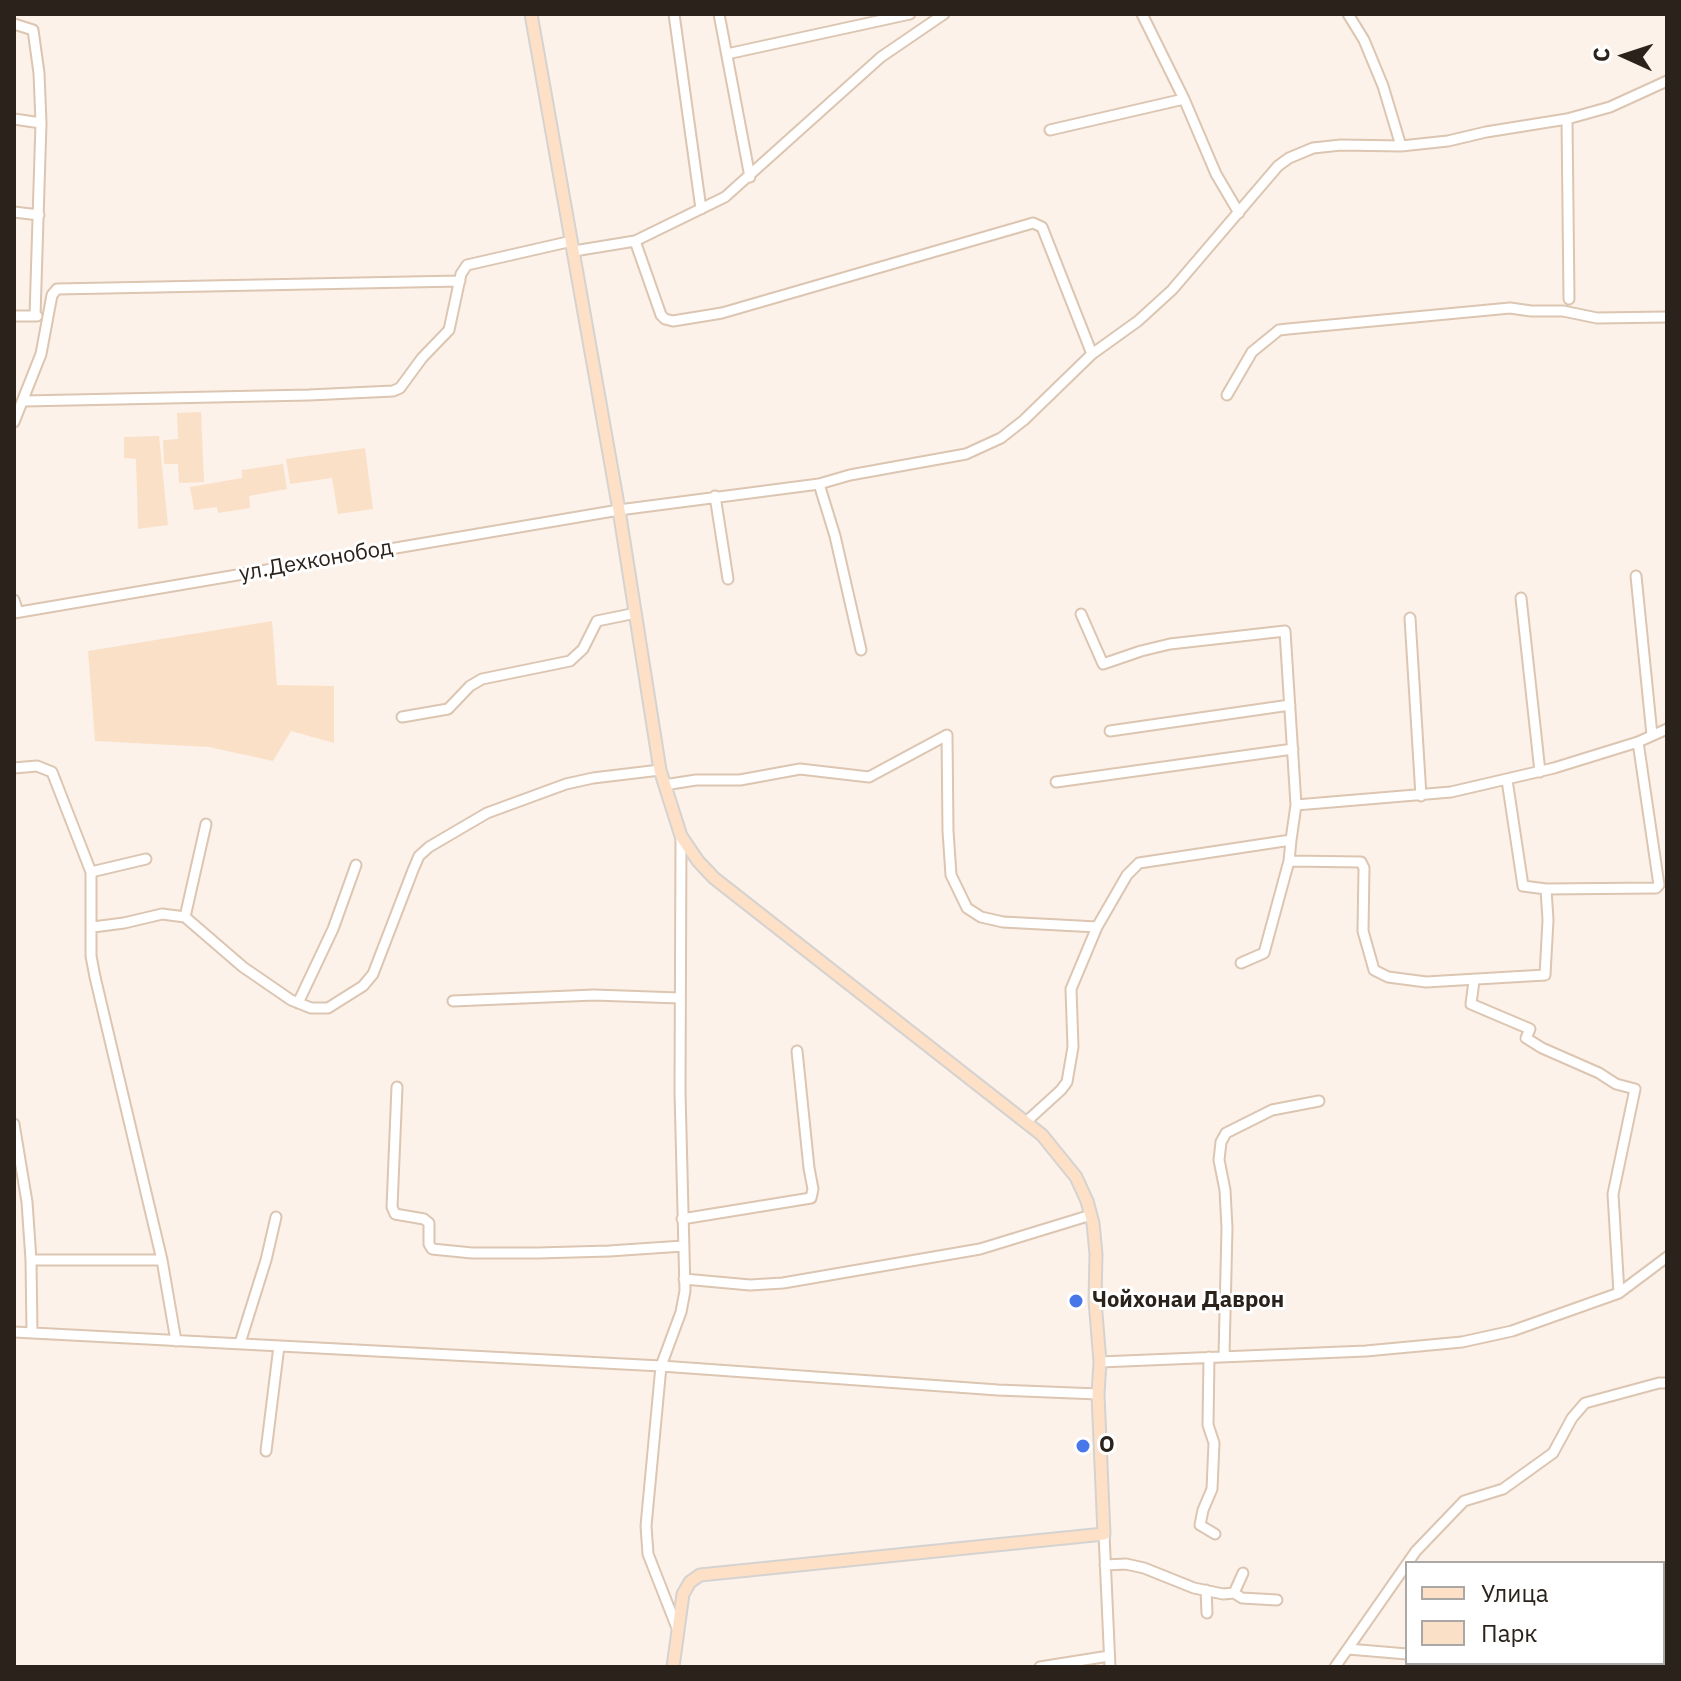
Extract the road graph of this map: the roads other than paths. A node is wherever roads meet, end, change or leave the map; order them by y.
1 (531, 14) edge
2 (674, 14) edge
3 (719, 14) edge
4 (910, 14) edge
5 (944, 14) edge
6 (1142, 14) edge
7 (1348, 14) edge
8 (14, 24) edge
9 (727, 54) junction
10 (1667, 81) edge
11 (1184, 99) junction
12 (14, 119) edge
13 (1567, 119) junction
14 (41, 123) junction
15 (1050, 130) dead end
16 (1401, 146) junction
17 (750, 177) junction
18 (701, 209) junction
19 (14, 212) edge
20 (1239, 213) junction
21 (39, 215) junction
22 (635, 241) junction
23 (573, 246) junction
24 (460, 281) junction
25 (1569, 299) dead end
26 (14, 316) edge
27 (35, 316) junction
28 (49, 317) junction
29 (1667, 317) edge
30 (1092, 354) junction
31 (1227, 395) dead end
32 (24, 401) junction
33 (14, 422) edge
34 (819, 484) junction
35 (715, 496) junction
36 (619, 510) junction
37 (1636, 576) dead end
38 (728, 579) dead end
39 (1521, 598) dead end
40 (14, 600) edge
41 (16, 612) edge
42 (636, 613) junction
43 (1081, 614) dead end
44 (1410, 618) dead end
45 (861, 650) dead end
46 (1290, 705) junction
47 (402, 717) dead end
48 (1667, 729) edge
49 (1110, 731) dead end
50 (1652, 735) junction
51 (1638, 742) junction
52 (1293, 749) junction
53 (14, 768) edge
54 (660, 770) junction
55 (1540, 772) junction
56 (1507, 780) junction
57 (1056, 782) dead end
58 (664, 785) junction
59 (1421, 796) junction
60 (1296, 805) junction
61 (206, 824) dead end
62 (681, 836) junction
63 (1291, 840) junction
64 (146, 859) dead end
65 (1289, 861) junction
66 (356, 865) dead end
67 (91, 872) junction
68 (1546, 889) junction
69 (185, 917) junction
70 (93, 927) junction
71 (1097, 927) junction
72 (1241, 963) dead end
73 (1474, 981) junction
74 (679, 998) junction
75 (453, 1001) dead end
76 (298, 1003) junction
77 (797, 1051) dead end
78 (397, 1087) dead end
79 (1319, 1101) dead end
80 (1027, 1121) junction
81 (14, 1124) edge
82 (14, 1201) edge
83 (27, 1202) junction
84 (1091, 1215) junction
85 (276, 1217) dead end
86 (682, 1219) junction
87 (683, 1246) junction
88 (1667, 1257) edge
89 (31, 1260) junction
90 (162, 1260) junction
91 (684, 1279) junction
92 (1619, 1293) junction
93 (14, 1332) edge
94 (32, 1333) junction
95 (176, 1341) junction
96 (240, 1343) junction
97 (279, 1346) junction
98 (1224, 1356) junction
99 (1209, 1357) junction
100 (1100, 1362) junction
101 (661, 1366) junction
102 (1667, 1383) edge
103 (1098, 1394) junction
104 (266, 1451) dead end
105 (1104, 1534) junction
106 (1215, 1534) dead end
107 (1409, 1561) edge
108 (1105, 1565) junction
109 (1405, 1567) edge
110 (1243, 1573) dead end
111 (1206, 1590) junction
112 (1234, 1593) junction
113 (1277, 1600) dead end
114 (1207, 1613) dead end
115 (677, 1628) junction
116 (1348, 1649) junction
117 (1405, 1654) edge
118 (1110, 1662) edge
119 (1553, 1665) edge
120 (673, 1667) edge
121 (1040, 1667) edge
122 (1335, 1667) edge
123 (1573, 1667) edge

1 - 23 main road
2 - 18 street
3 - 9 street
4 - 9 street
5 - 17 street
6 - 11 street
7 - 16 street
8 - 14 street
9 - 17 street
10 - 13 street, ул.Дехконобод
11 - 15 street
11 - 20 street
12 - 14 street
13 - 16 street, ул.Дехконобод
13 - 25 street
14 - 21 street
16 - 20 street, ул.Дехконобод
17 - 18 street
18 - 22 street
19 - 21 street
20 - 30 street, ул.Дехконобод
21 - 27 street
22 - 23 street
22 - 30 street
23 - 24 street
23 - 36 main road
24 - 28 street
24 - 32 street
26 - 27 street
27 - 28 street
28 - 32 street
29 - 31 street
30 - 34 street, ул.Дехконобод
32 - 33 street
34 - 35 street, ул.Дехконобод
34 - 45 street
35 - 36 street, ул.Дехконобод
35 - 38 street
36 - 41 street, ул.Дехконобод
36 - 42 main road
37 - 50 street
39 - 55 street
40 - 41 street
42 - 47 street
42 - 54 main road
43 - 46 street
44 - 59 street
46 - 49 street
46 - 52 street
48 - 50 street
50 - 51 street
51 - 55 street
51 - 68 street
52 - 57 street
52 - 60 street
53 - 67 street
54 - 58 main road
54 - 76 street
55 - 56 street
56 - 59 street
56 - 68 street
58 - 62 main road
58 - 71 street
59 - 60 street
60 - 63 street
61 - 69 street
62 - 74 street
62 - 80 main road
63 - 65 street
63 - 71 street
64 - 67 street
65 - 72 street
65 - 73 street
66 - 76 street
67 - 70 street
68 - 73 street
69 - 70 street
69 - 76 street
70 - 90 street
71 - 80 street
73 - 92 street
74 - 75 street
74 - 86 street
77 - 86 street
78 - 87 street
79 - 98 street
80 - 84 main road
81 - 83 street
82 - 83 street
83 - 89 street
84 - 91 street
84 - 100 main road
85 - 96 street
86 - 87 street
87 - 91 street
88 - 92 street
89 - 90 street
89 - 94 street
90 - 95 street
91 - 101 street
92 - 98 street
93 - 94 street
94 - 95 street
95 - 96 street
96 - 97 street
97 - 101 street
97 - 104 street
98 - 99 street
99 - 100 street
99 - 106 street
100 - 103 main road
101 - 103 street
101 - 115 street
102 - 107 street
103 - 105 main road
105 - 108 street
105 - 115 main road
108 - 111 street
108 - 118 street
109 - 116 street
110 - 112 street
111 - 112 street
111 - 114 street
112 - 113 street
115 - 120 main road
116 - 117 street
116 - 122 street
118 - 121 street
119 - 123 street

